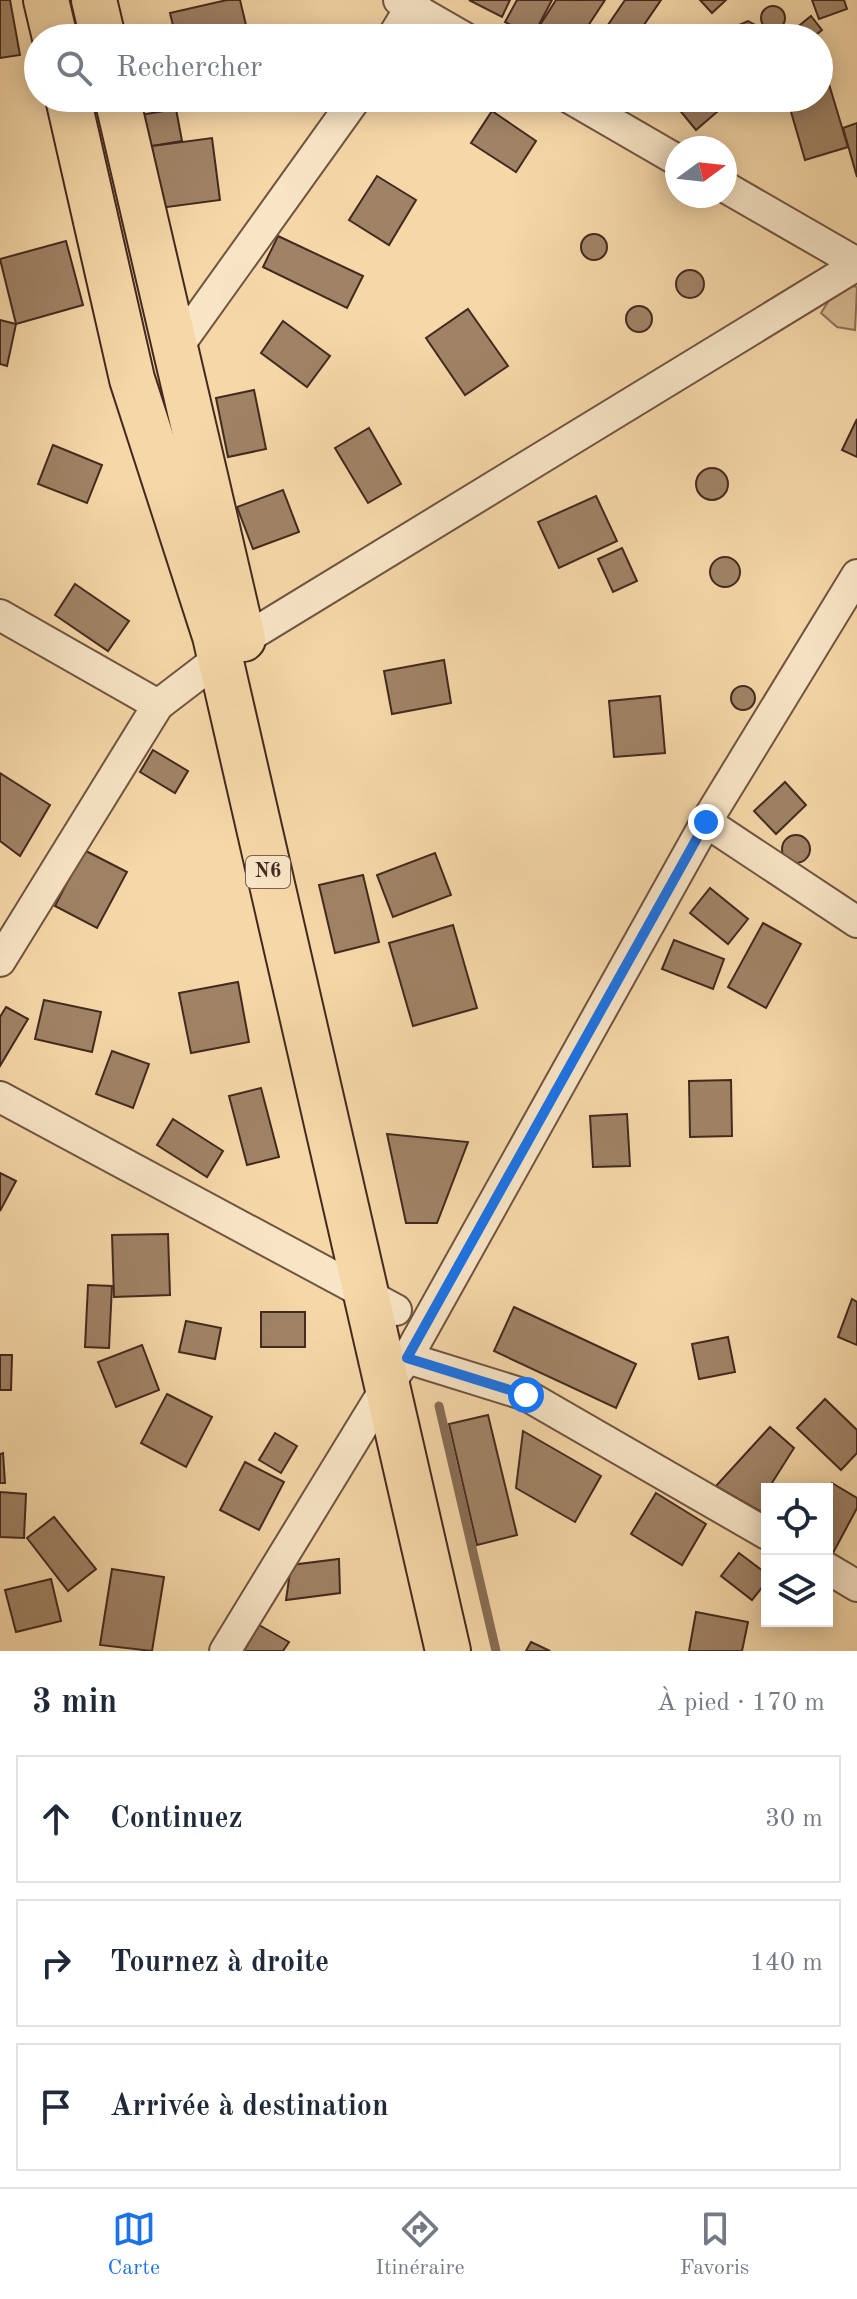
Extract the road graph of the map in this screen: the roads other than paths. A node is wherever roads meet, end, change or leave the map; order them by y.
1 (46, 0) edge
2 (94, 0) edge
3 (408, 2) edge
4 (52, 24) edge
5 (100, 24) edge
6 (398, 24) edge
7 (443, 24) edge
8 (71, 112) edge
9 (120, 112) edge
10 (348, 112) edge
11 (594, 112) edge
12 (665, 153) edge
13 (737, 194) edge
14 (857, 264) edge
15 (176, 349) junction
16 (857, 575) edge
17 (0, 615) edge
18 (232, 650) junction
19 (158, 705) junction
20 (706, 822) junction
21 (857, 922) edge
22 (0, 961) edge
23 (0, 1097) edge
24 (380, 1300) junction
25 (397, 1372) junction
26 (761, 1531) edge
27 (833, 1572) edge
28 (857, 1586) edge
29 (225, 1651) edge
30 (448, 1651) edge
31 (474, 1651) edge

1 - 4 highway
2 - 5 highway
3 - 6 street
3 - 7 street
8 - 18 highway, N6
9 - 15 highway, N6
10 - 15 street
11 - 12 street
13 - 14 street
14 - 18 street
15 - 18 highway, N6
16 - 20 street
17 - 19 street
18 - 19 street
18 - 24 highway, N6
19 - 22 street
20 - 21 street
20 - 25 street
23 - 24 street
24 - 25 highway, N6
25 - 26 street
25 - 29 street
25 - 30 highway, N6
25 - 31 highway, N6
27 - 28 street

